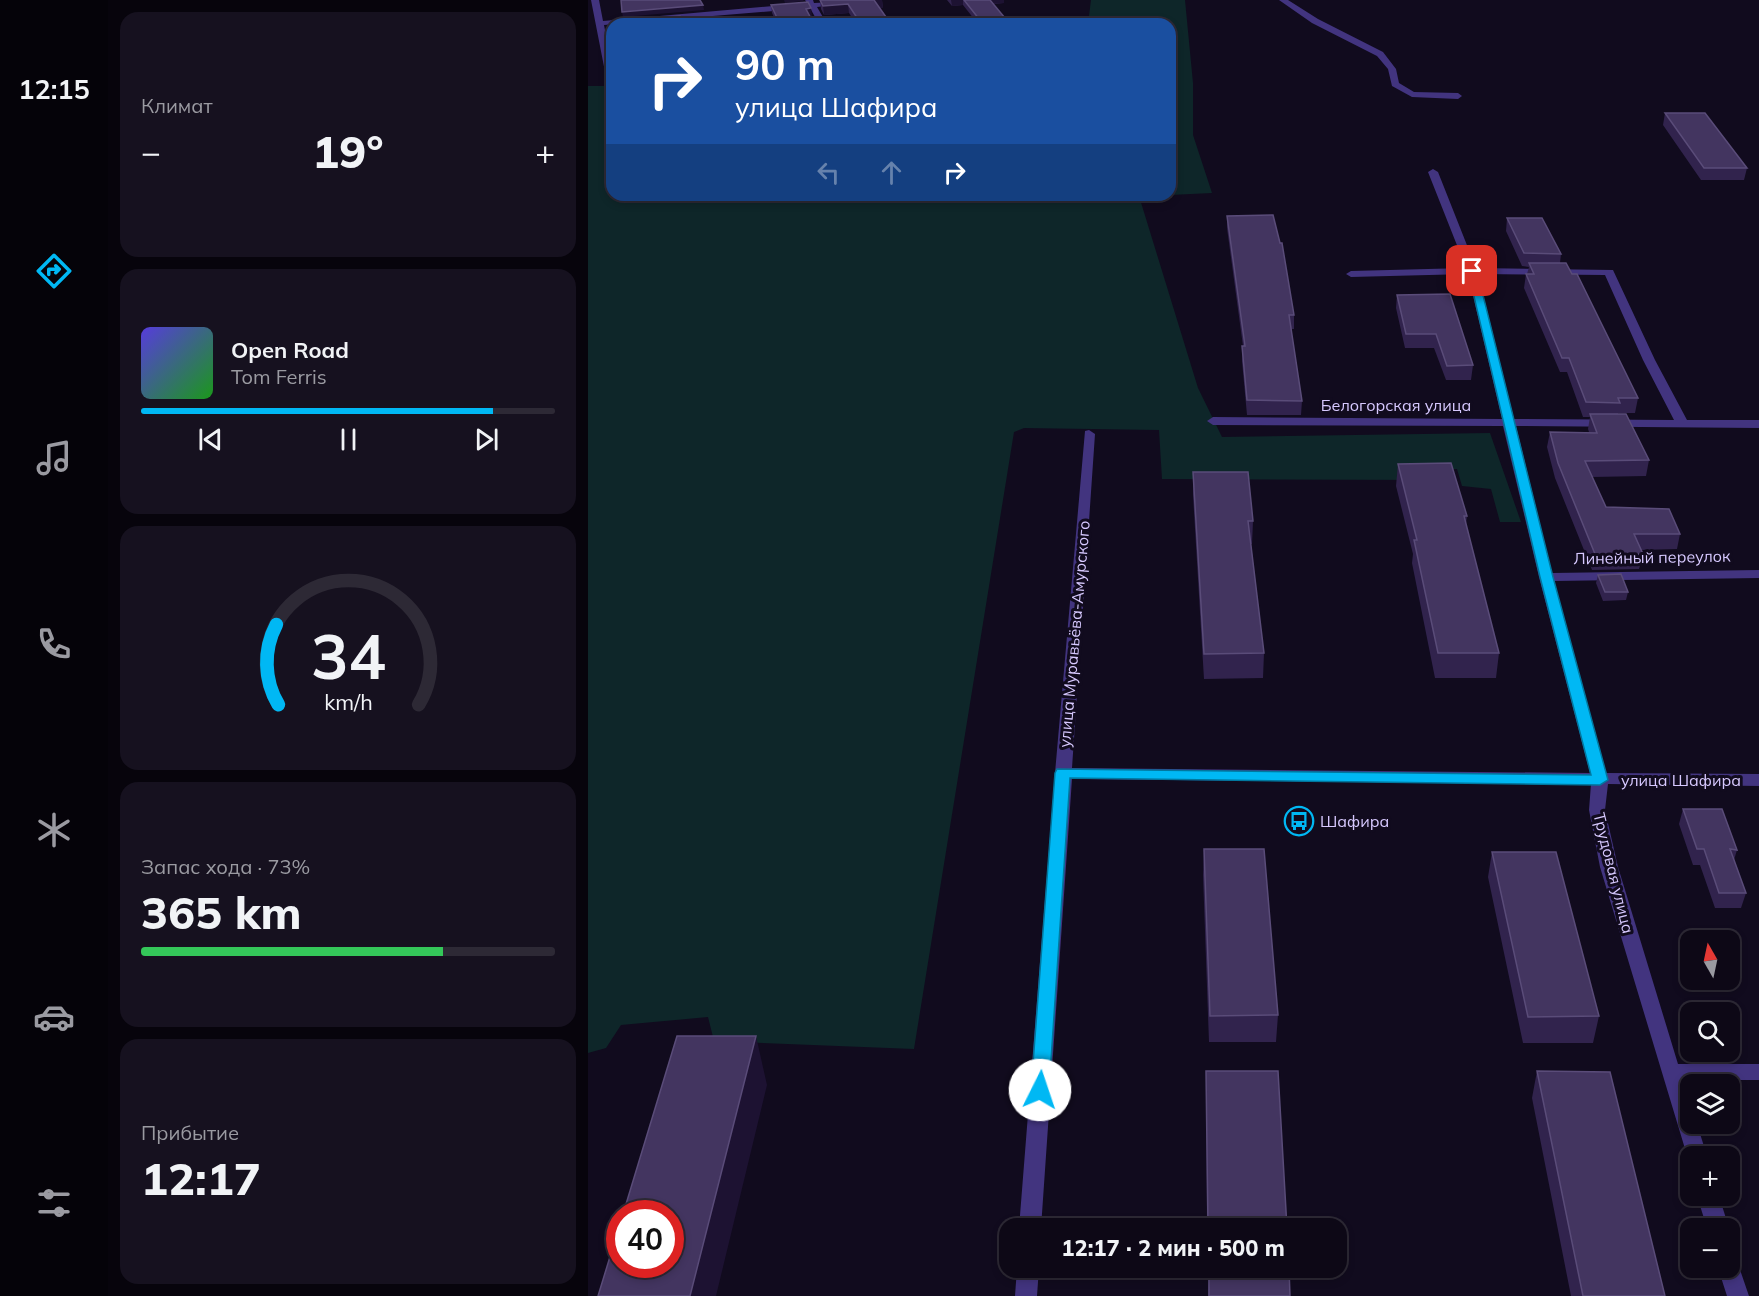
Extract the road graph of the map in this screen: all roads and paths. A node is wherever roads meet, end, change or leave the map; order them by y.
1 (595, 0) edge
2 (873, 0) edge
3 (1283, 0) edge
4 (811, 3) edge
5 (689, 18) edge
6 (820, 18) edge
7 (606, 28) edge
8 (599, 29) junction
9 (606, 60) edge
10 (1458, 96) dead end
11 (1433, 172) dead end
12 (1472, 271) junction
13 (1352, 274) dead end
14 (1213, 421) dead end
15 (1510, 422) junction
16 (1682, 423) junction
17 (1759, 424) edge
18 (1089, 434) dead end
19 (1759, 574) edge
20 (1546, 577) junction
21 (1063, 773) junction
22 (1600, 780) junction
23 (1759, 780) edge
24 (1670, 1072) junction
25 (1759, 1072) edge
26 (1693, 1146) edge
27 (1031, 1218) edge
28 (1027, 1278) edge
29 (1732, 1278) edge
30 (1026, 1296) edge
31 (1738, 1296) edge

1 - 8 street
2 - 4 street
3 - 10 street
4 - 5 street
4 - 6 street
7 - 8 street
8 - 9 street
11 - 12 street, Трудовая улица
12 - 13 street
12 - 15 street, Трудовая улица
12 - 16 street
14 - 15 street, Белогорская улица
15 - 16 street, Белогорская улица
15 - 20 street, Трудовая улица
16 - 17 street, Белогорская улица
18 - 21 street, улица Муравьёва-Амурского
19 - 20 street, Линейный переулок
20 - 22 street, Трудовая улица
21 - 22 street, улица Шафира
21 - 27 street, улица Муравьёва-Амурского
22 - 23 street, улица Шафира
22 - 24 street, Трудовая улица
24 - 25 street
24 - 26 street, Трудовая улица
28 - 30 street
29 - 31 street

